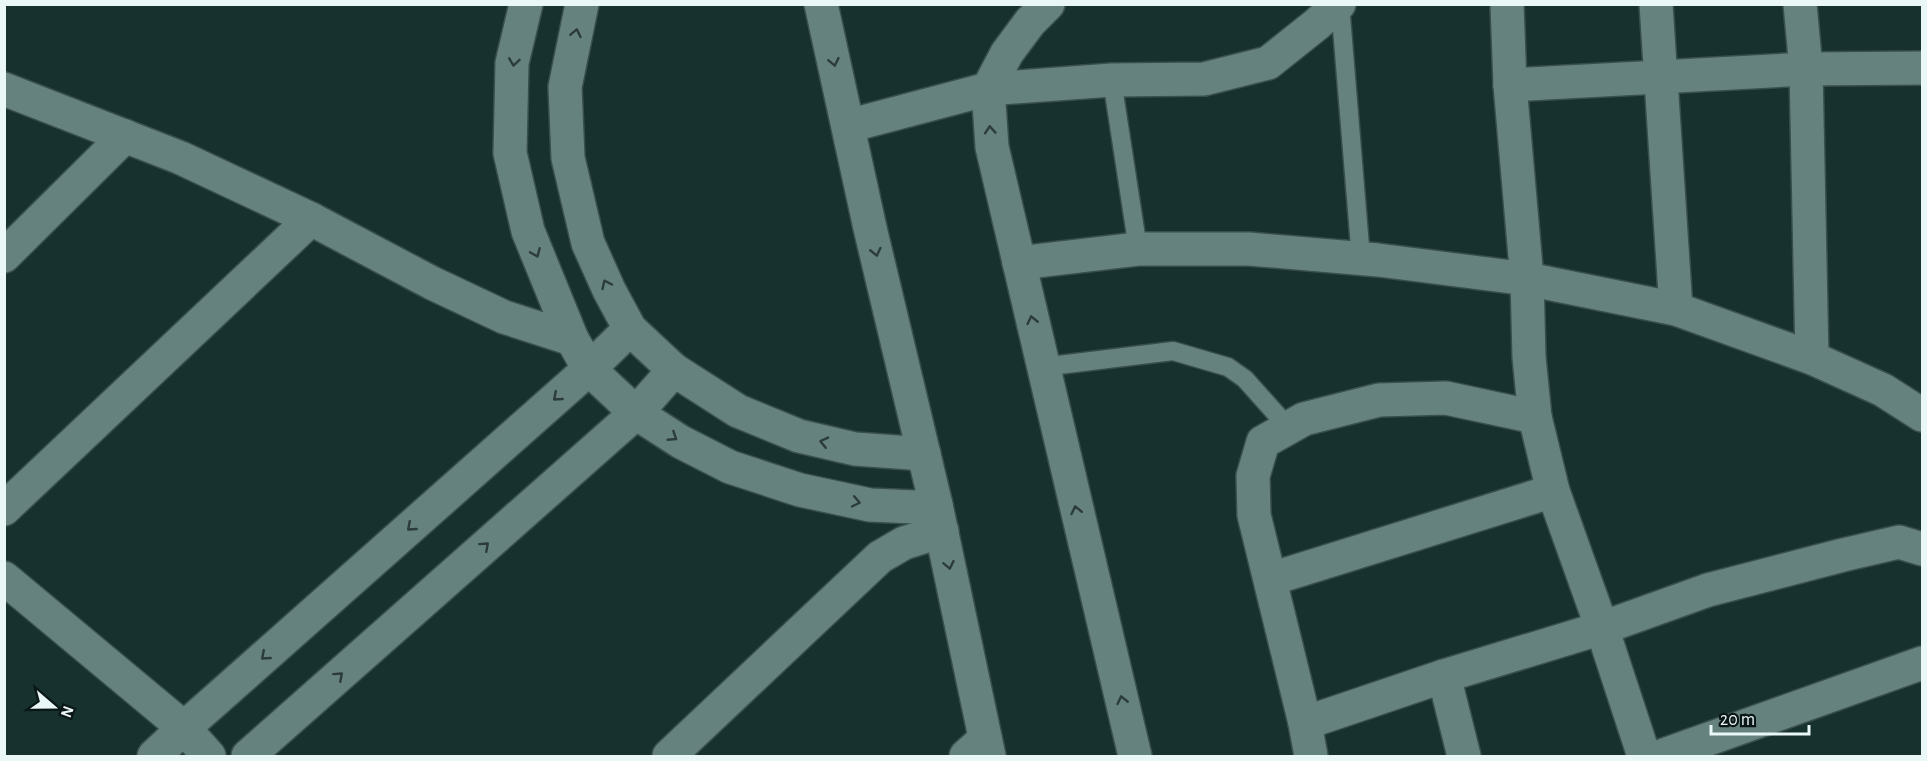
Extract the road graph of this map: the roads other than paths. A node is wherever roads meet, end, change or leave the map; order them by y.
1 (526, 4) edge
2 (582, 4) edge
3 (821, 4) edge
4 (1048, 4) edge
5 (1339, 4) edge
6 (1507, 4) edge
7 (1656, 4) edge
8 (1800, 4) edge
9 (1923, 68) edge
10 (1806, 69) junction
11 (1661, 77) junction
12 (1112, 80) junction
13 (1510, 85) junction
14 (4, 89) edge
15 (988, 89) junction
16 (848, 126) junction
17 (125, 136) junction
18 (311, 219) junction
19 (1138, 249) junction
20 (4, 256) edge
21 (1361, 258) junction
22 (1019, 264) junction
23 (1527, 279) junction
24 (1676, 309) junction
25 (630, 329) junction
26 (572, 339) junction
27 (1812, 358) junction
28 (1042, 367) junction
29 (589, 369) junction
30 (674, 370) junction
31 (636, 413) junction
32 (1923, 415) edge
33 (1535, 417) junction
34 (1288, 428) junction
35 (924, 454) junction
36 (1553, 491) junction
37 (4, 509) edge
38 (939, 518) junction
39 (1923, 549) edge
40 (4, 578) edge
41 (1270, 579) junction
42 (1602, 628) junction
43 (1923, 663) edge
44 (1444, 676) junction
45 (1305, 723) junction
46 (184, 728) junction
47 (980, 751) edge
48 (154, 756) edge
49 (209, 756) edge
50 (248, 756) edge
51 (669, 756) edge
52 (1135, 756) edge
53 (1311, 756) edge
54 (1464, 756) edge
55 (1644, 756) edge
56 (1661, 756) edge

1 -> 26 street
25 -> 2 street
3 -> 16 street
4 - 15 street
5 - 12 street
5 - 21 lane
6 - 13 street
7 - 11 street
8 - 10 street
9 - 10 street
10 - 11 street
10 - 27 street
11 - 13 street
11 - 24 street
12 - 15 street
12 - 19 lane
13 - 23 street
14 - 17 street
15 - 16 street
22 -> 15 street
16 -> 35 street
17 - 18 street
17 - 20 street
18 - 26 street
18 - 37 street
19 - 21 street
19 - 22 street
21 - 23 street
28 -> 22 street
23 - 24 street
23 - 33 street
24 - 27 street
25 - 29 street
25 - 30 street
26 - 29 street
27 - 32 street
28 - 34 lane
52 -> 28 street
29 - 31 street
29 -> 46 street
30 - 31 street
35 -> 30 street
31 -> 38 street
50 -> 31 street
33 - 34 street
33 - 36 street
34 - 41 street
35 - 38 street
36 - 41 street
36 - 42 street
38 -> 47 street
38 - 51 street
39 - 42 street
40 - 46 street
41 - 45 street
42 - 44 street
42 - 55 street
43 - 56 street
44 - 45 street
44 - 54 street
45 - 53 street
46 - 48 street
46 - 49 street

